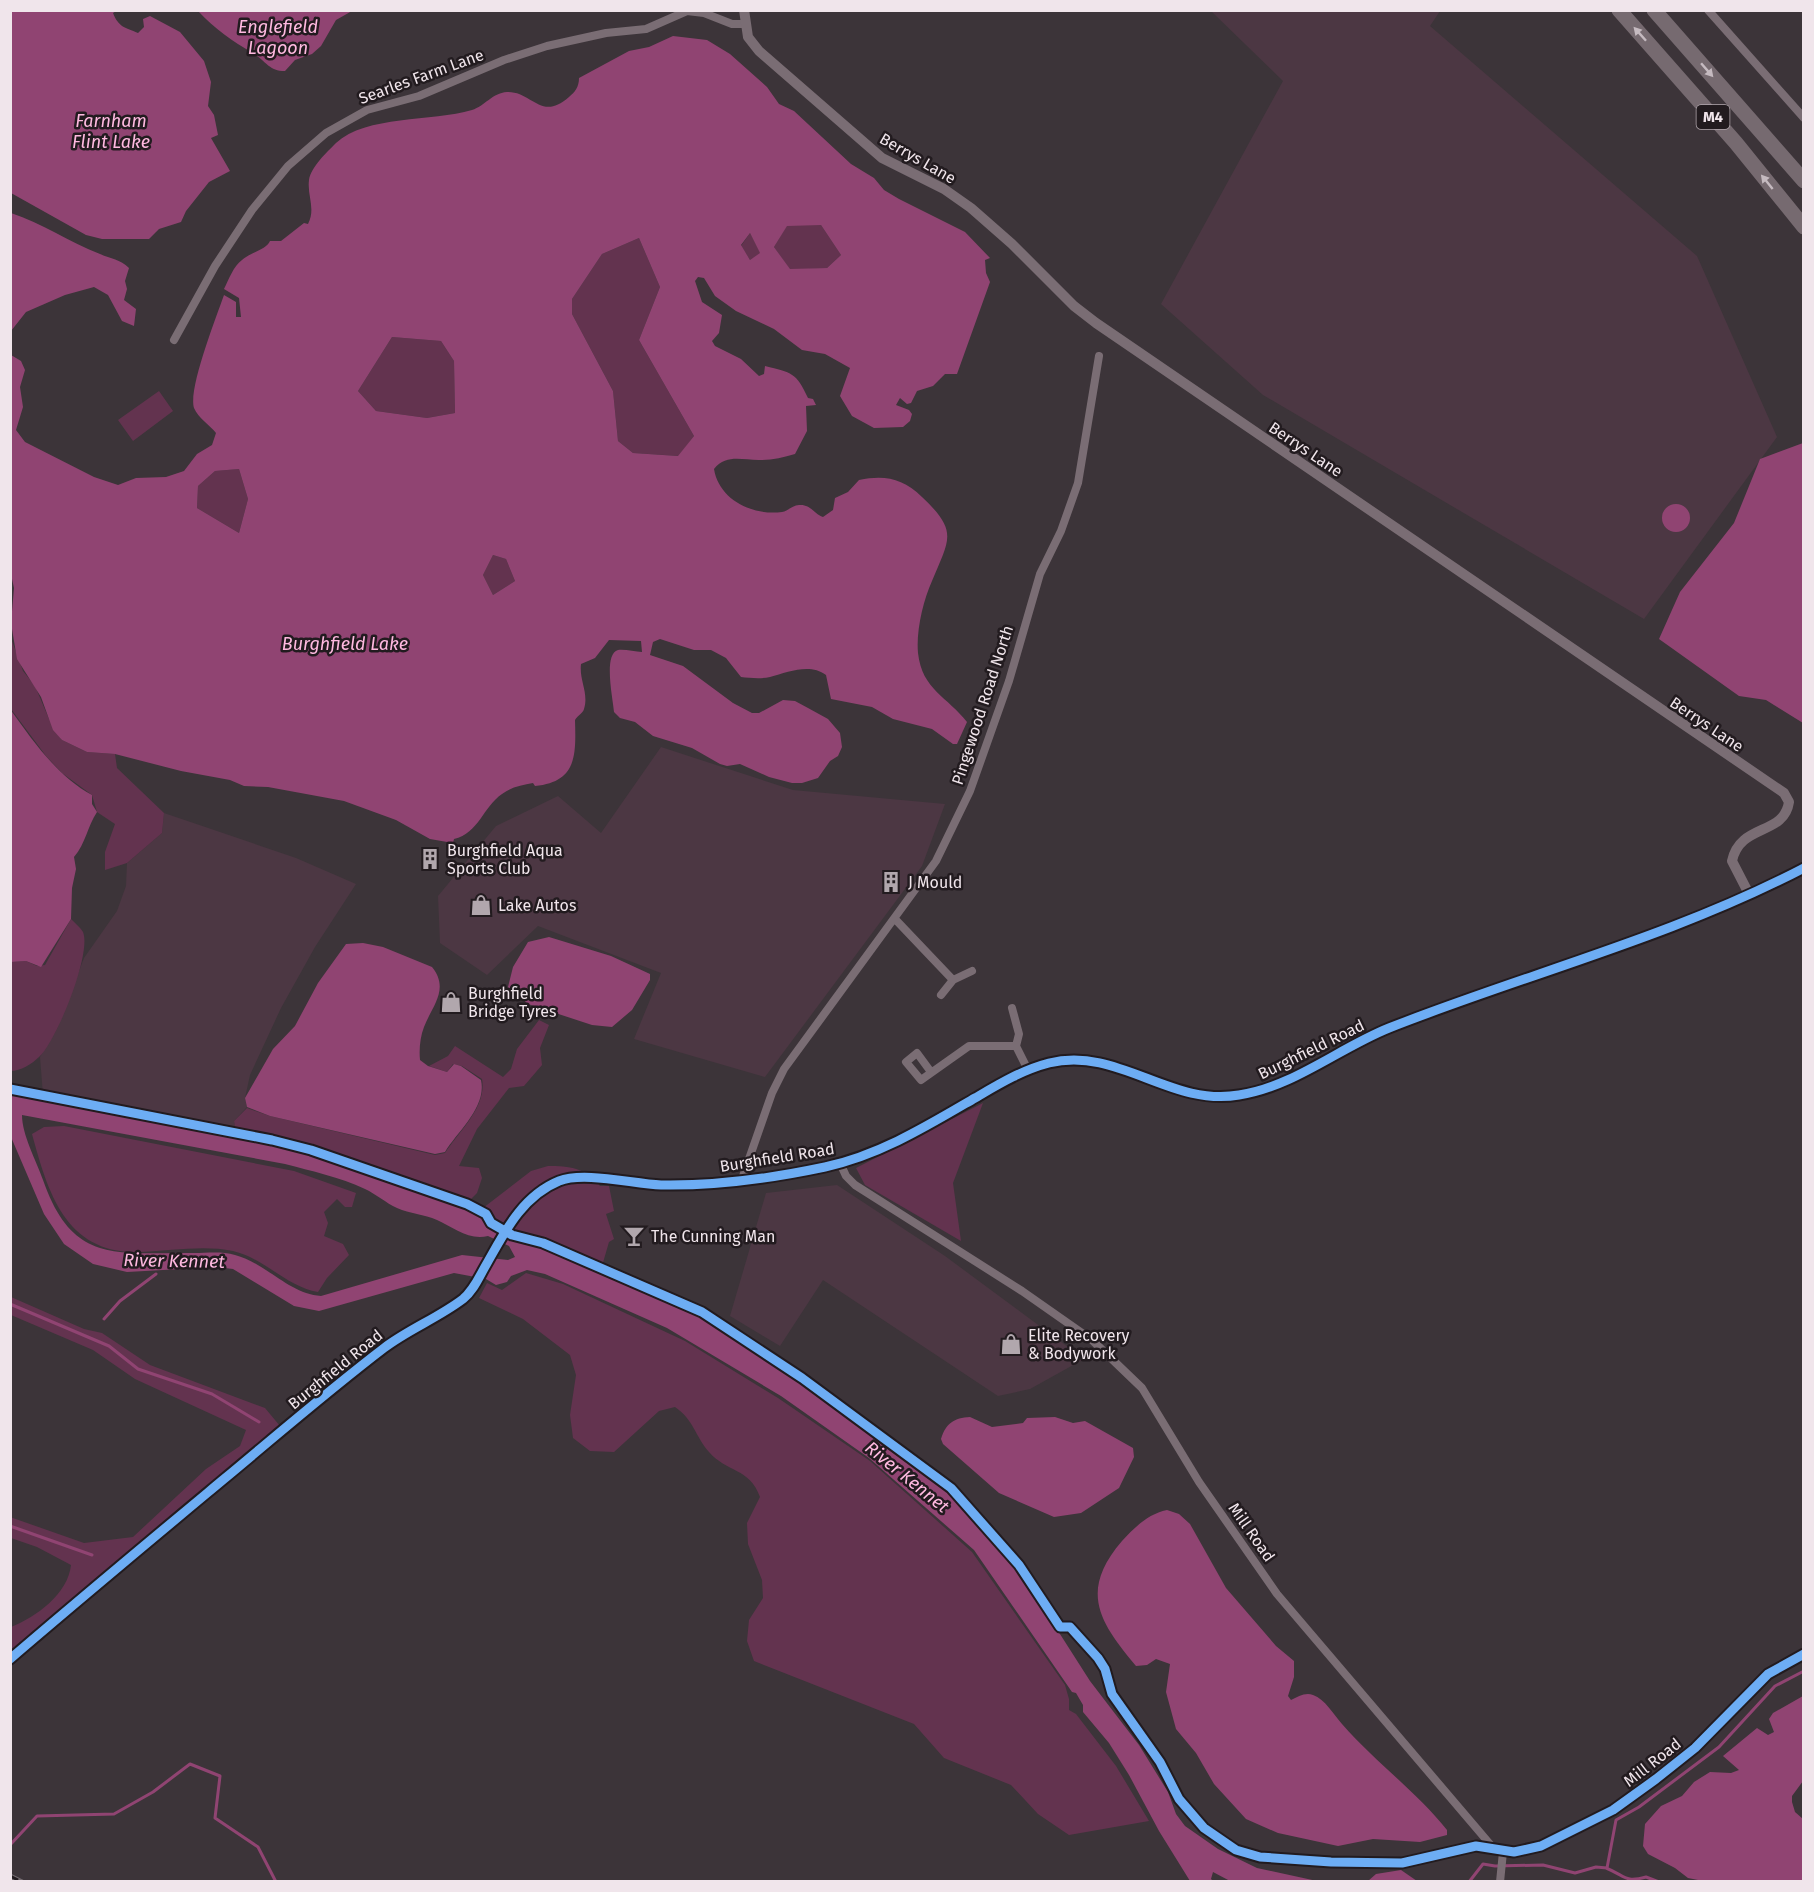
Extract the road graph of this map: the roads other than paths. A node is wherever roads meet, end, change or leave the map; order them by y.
1 (744, 10) edge
2 (1619, 10) edge
3 (1654, 10) edge
4 (1708, 10) edge
5 (744, 24) junction
6 (1803, 118) edge
7 (1803, 181) edge
8 (1803, 227) edge
9 (174, 340) dead end
10 (1099, 356) dead end
11 (1803, 868) edge
12 (1749, 894) junction
13 (895, 919) junction
14 (972, 971) dead end
15 (953, 980) junction
16 (941, 995) dead end
17 (1011, 1008) dead end
18 (1016, 1046) junction
19 (1028, 1070) junction
20 (931, 1072) dead end
21 (840, 1163) junction
22 (742, 1179) junction
23 (1803, 1654) edge
24 (10, 1659) edge
25 (1503, 1852) junction
26 (1501, 1877) edge

1 - 5 street, Berrys Lane
8 -> 2 highway, M4
3 -> 7 highway, M4
4 - 6 street
5 - 9 street, Searles Farm Lane
5 - 12 street, Berrys Lane
10 - 13 street, Pingewood Road North
11 - 12 street, Burghfield Road
12 - 19 street, Burghfield Road
13 - 15 street
13 - 22 street, Pingewood Road North
14 - 15 street
15 - 16 street
17 - 18 street
18 - 19 street
18 - 20 street
19 - 21 street, Burghfield Road
21 - 22 street, Burghfield Road
21 - 25 street, Mill Road
22 - 24 street, Burghfield Road
23 - 25 street, Mill Road
25 - 26 street

